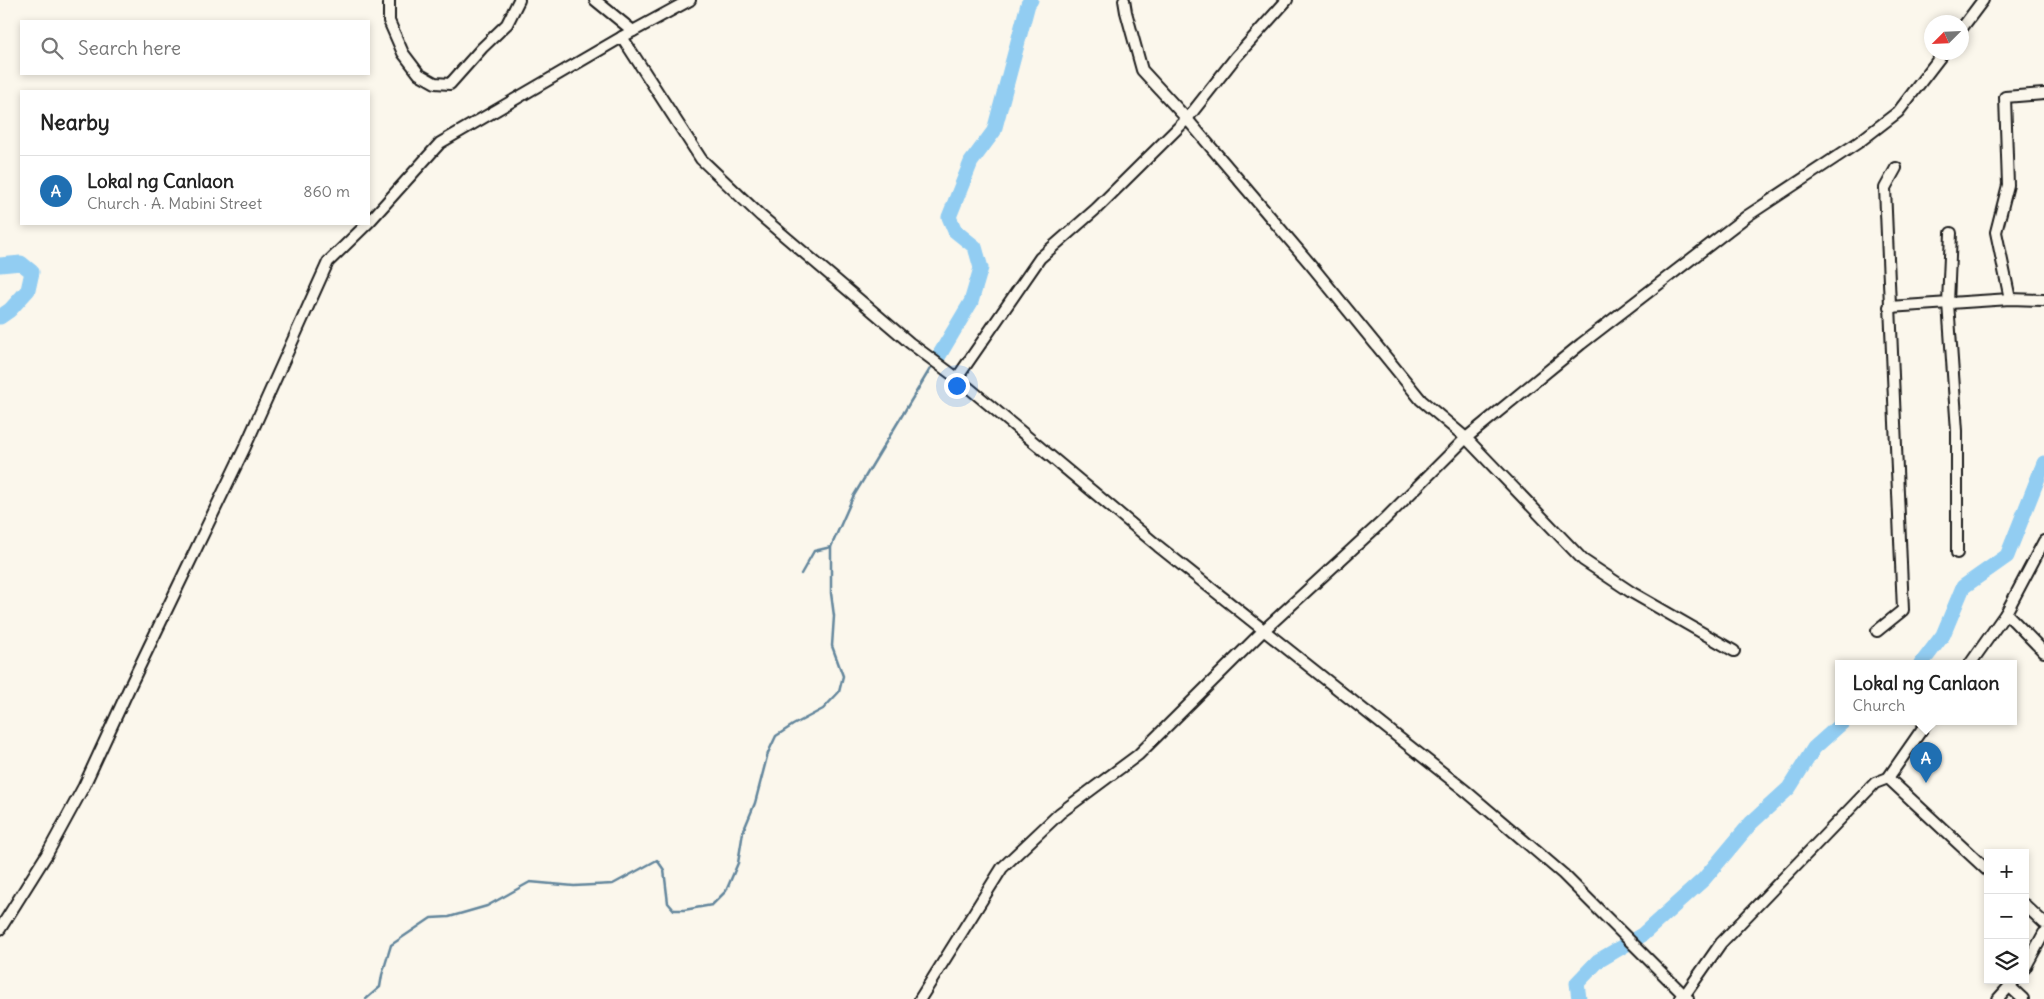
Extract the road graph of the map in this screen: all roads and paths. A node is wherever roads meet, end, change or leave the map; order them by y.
1 (389, 0) edge
2 (519, 0) edge
3 (595, 0) edge
4 (690, 0) edge
5 (1124, 0) edge
6 (1287, 0) edge
7 (1983, 0) edge
8 (1969, 19) edge
9 (633, 31) junction
10 (622, 37) junction
11 (1938, 60) edge
12 (2044, 94) edge
13 (1187, 119) junction
14 (1896, 168) dead end
15 (370, 221) edge
16 (366, 225) edge
17 (1951, 233) dead end
18 (2010, 299) junction
19 (2044, 300) edge
20 (1948, 303) junction
21 (1889, 307) junction
22 (957, 378) junction
23 (1466, 438) junction
24 (2044, 541) edge
25 (1957, 553) dead end
26 (2006, 614) junction
27 (1264, 630) junction
28 (1877, 632) dead end
29 (1734, 651) dead end
30 (2044, 652) edge
31 (1973, 660) edge
32 (1925, 725) edge
33 (1888, 778) junction
34 (1984, 867) edge
35 (2029, 910) edge
36 (2044, 923) edge
37 (0, 929) edge
38 (2044, 933) edge
39 (2029, 961) edge
40 (2011, 984) edge
41 (2013, 984) edge
42 (1684, 998) edge
43 (920, 999) edge
44 (1998, 999) edge
45 (2023, 999) edge

1 - 2 street
3 - 9 street
4 - 9 street
5 - 13 street
6 - 13 street
7 - 8 street
9 - 10 street
10 - 15 street
10 - 22 street
11 - 23 street
12 - 18 street
13 - 22 street
13 - 23 street
14 - 21 street
16 - 37 street
17 - 20 street
18 - 19 street
18 - 20 street
20 - 21 street
20 - 25 street
21 - 28 street
22 - 27 street
23 - 27 street
23 - 29 street
24 - 26 street
26 - 30 street
26 - 31 street
27 - 42 street
27 - 43 street
32 - 33 street
33 - 34 street
33 - 42 street
35 - 36 street
38 - 39 street
40 - 44 street
41 - 45 street

